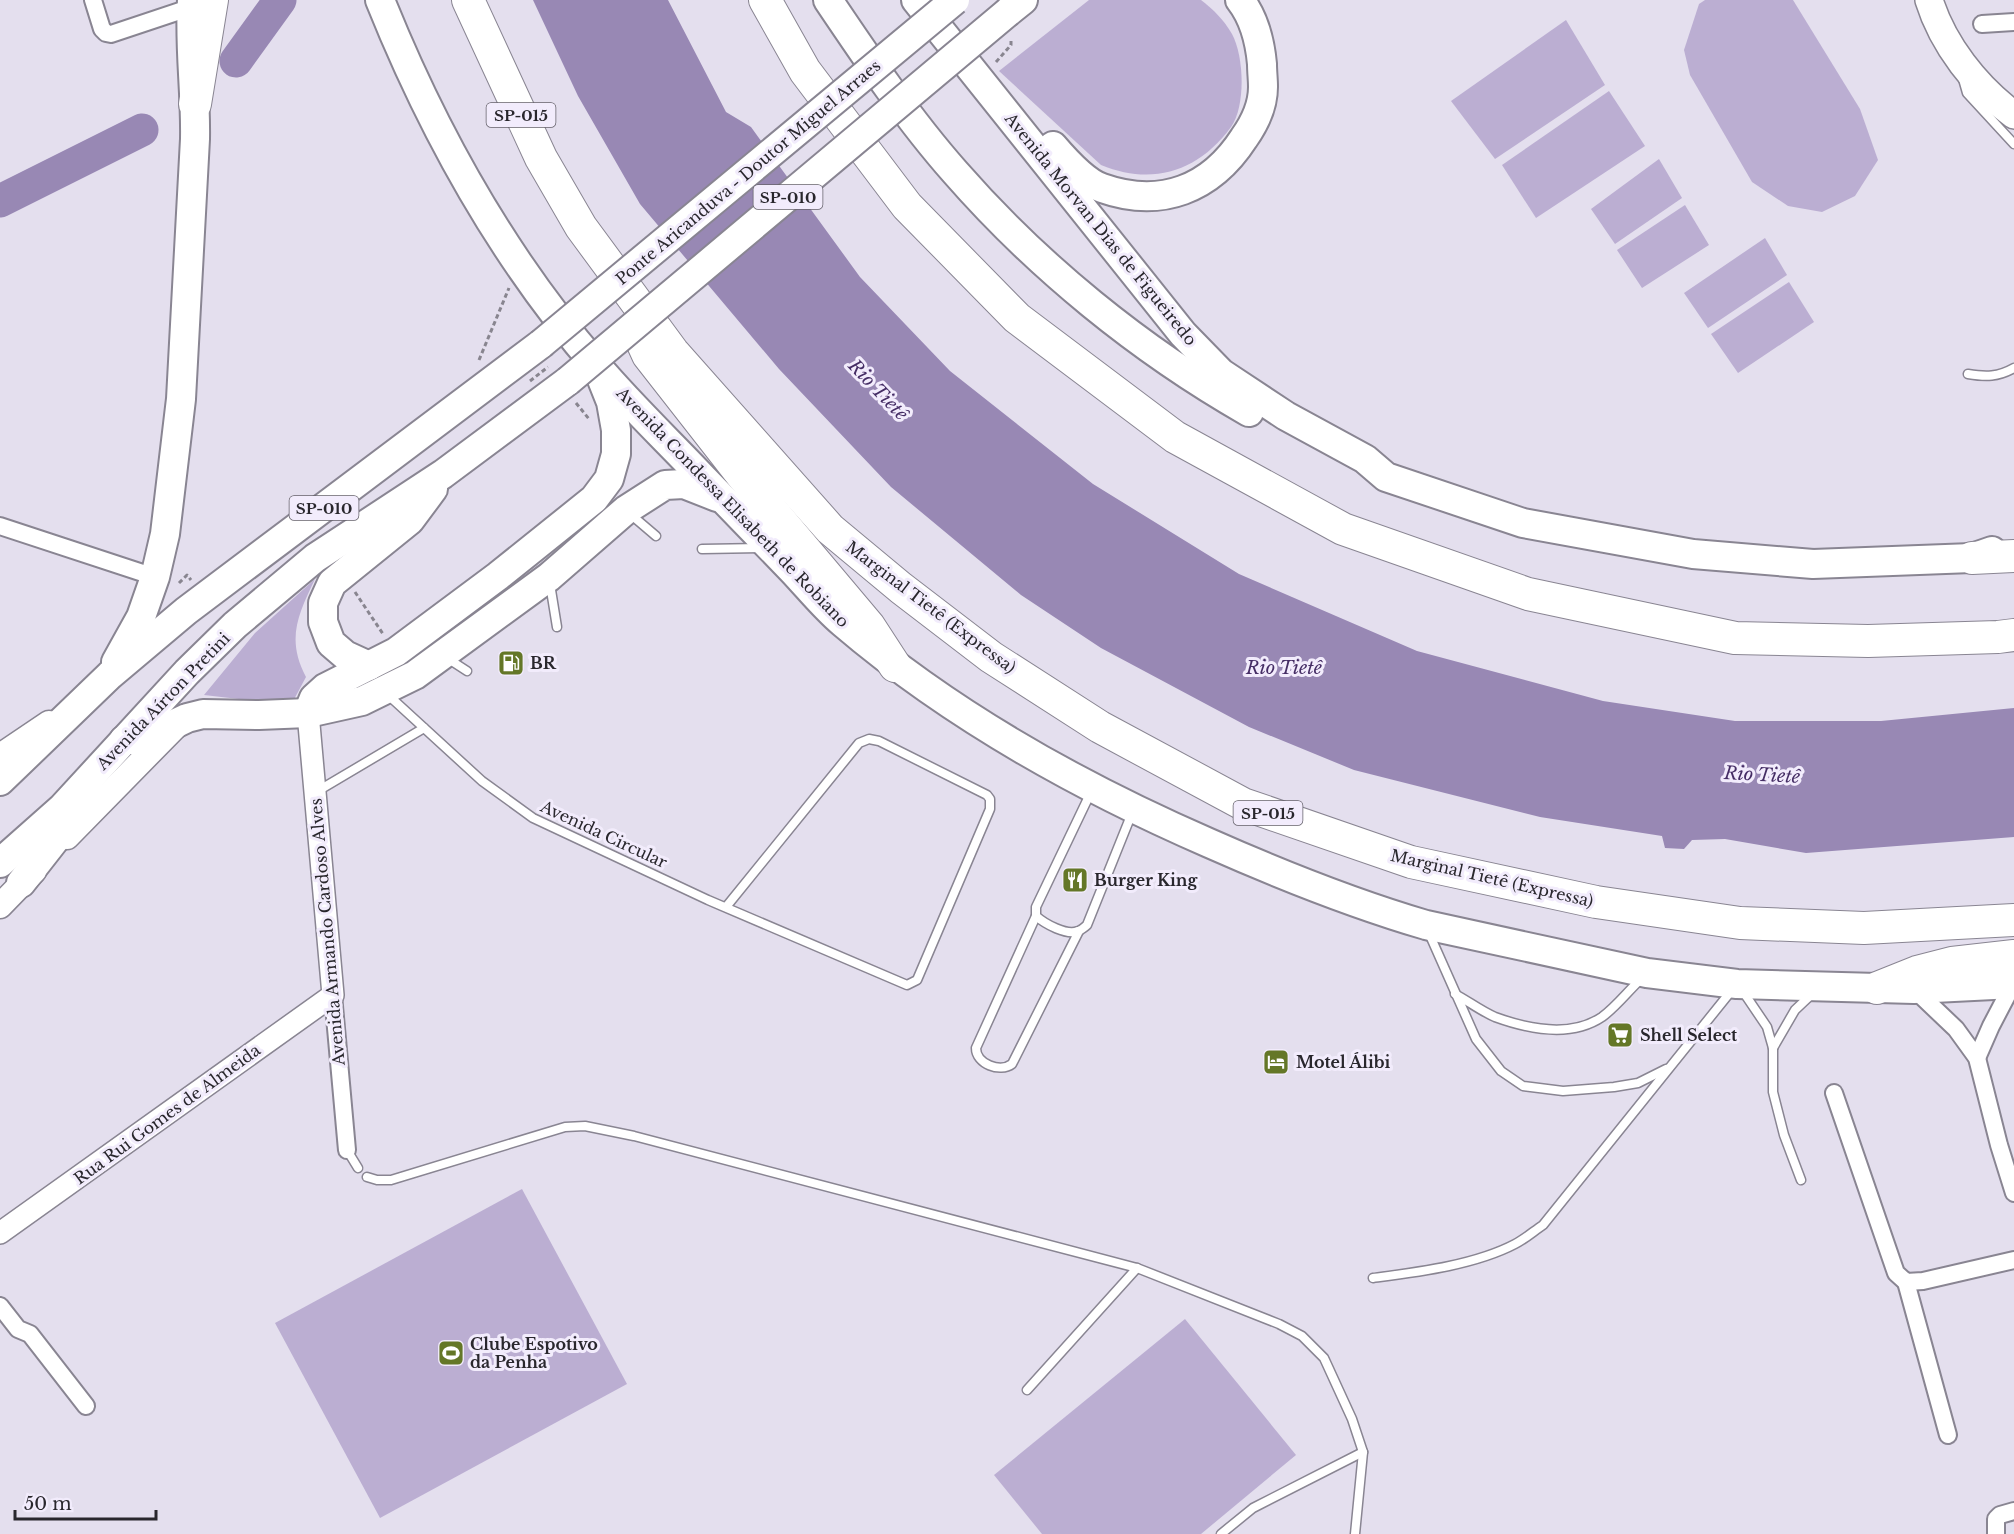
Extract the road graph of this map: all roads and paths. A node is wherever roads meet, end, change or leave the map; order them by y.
1 (93, 0) edge
2 (380, 0) edge
3 (468, 0) edge
4 (765, 0) edge
5 (828, 0) edge
6 (916, 0) edge
7 (955, 0) edge
8 (1240, 0) edge
9 (1929, 0) edge
10 (199, 2) edge
11 (1015, 6) edge
12 (2014, 22) edge
13 (1982, 24) dead end
14 (1956, 55) junction
15 (197, 94) joint
16 (993, 96) junction
17 (2014, 115) edge
18 (2014, 144) edge
19 (519, 264) junction
20 (626, 290) junction
21 (478, 362) dead end
22 (597, 366) junction
23 (2014, 368) edge
24 (1968, 375) dead end
25 (443, 474) junction
26 (1386, 477) junction
27 (724, 500) junction
28 (626, 510) junction
29 (0, 526) edge
30 (656, 536) dead end
31 (2014, 543) edge
32 (771, 548) junction
33 (702, 549) dead end
34 (2014, 556) edge
35 (1972, 558) junction
36 (343, 574) junction
37 (155, 577) junction
38 (549, 577) junction
39 (557, 627) dead end
40 (2014, 635) edge
41 (385, 638) dead end
42 (443, 655) junction
43 (369, 666) junction
44 (895, 666) junction
45 (467, 671) dead end
46 (110, 675) junction
47 (384, 692) junction
48 (79, 704) junction
49 (308, 713) junction
50 (179, 723) junction
51 (424, 728) junction
52 (124, 740) junction
53 (0, 756) edge
54 (0, 781) edge
55 (1092, 789) junction
56 (315, 792) junction
57 (75, 793) junction
58 (1133, 810) junction
59 (0, 863) edge
60 (21, 883) junction
61 (0, 906) edge
62 (726, 908) junction
63 (1036, 916) junction
64 (2014, 920) edge
65 (1426, 925) junction
66 (1079, 931) junction
67 (2014, 956) edge
68 (1647, 973) junction
69 (1737, 984) junction
70 (2014, 984) edge
71 (1821, 986) junction
72 (1877, 988) junction
73 (1914, 989) junction
74 (1455, 994) junction
75 (333, 995) junction
76 (1773, 1048) junction
77 (1977, 1058) junction
78 (1668, 1068) junction
79 (1834, 1093) dead end
80 (347, 1150) joint
81 (358, 1168) dead end
82 (367, 1177) dead end
83 (1801, 1180) dead end
84 (2014, 1193) edge
85 (0, 1233) edge
86 (2014, 1260) edge
87 (1137, 1268) junction
88 (1373, 1278) dead end
89 (1906, 1282) junction
90 (1, 1308) edge
91 (1027, 1390) dead end
92 (86, 1406) dead end
93 (1948, 1435) dead end
94 (1363, 1452) junction
95 (2014, 1511) edge
96 (1221, 1534) edge
97 (1355, 1534) edge
98 (1996, 1534) edge

1 - 10 street
2 - 19 highway, Avenida Condessa Elisabeth de Robiano
3 - 20 highway, SP-015
4 - 40 highway
5 - 26 highway
6 - 16 highway, Avenida Morvan Dias de Figueiredo
7 - 46 highway, Ponte Aricanduva - Doutor Miguel Arraes / SP-010, bridge
8 - 16 highway
9 - 14 main road
10 - 15 highway
11 - 25 highway, Avenida Aírton Pretini / SP-010, bridge
12 - 13 street
14 - 17 main road
14 - 18 lane
15 - 37 highway
16 - 26 highway, Avenida Morvan Dias de Figueiredo
19 - 21 path
19 - 22 highway, Avenida Condessa Elisabeth de Robiano
20 - 44 highway
20 - 64 highway, Marginal Tietê (Expressa) / SP-015
22 - 27 highway, Avenida Condessa Elisabeth de Robiano
22 - 43 highway
23 - 24 lane
25 - 36 highway
25 - 52 highway, Avenida Aírton Pretini / SP-010
26 - 35 highway, Avenida Morvan Dias de Figueiredo
27 - 28 highway
27 - 32 highway, Avenida Condessa Elisabeth de Robiano
28 - 30 lane
28 - 38 highway
29 - 37 street
31 - 35 highway, Avenida Morvan Dias de Figueiredo
32 - 33 lane
32 - 44 highway, Avenida Condessa Elisabeth de Robiano
34 - 35 highway
36 - 41 path
36 - 43 highway
37 - 46 highway
38 - 39 lane
38 - 42 highway
42 - 45 lane
42 - 47 highway
43 - 49 highway
44 - 55 highway, Avenida Condessa Elisabeth de Robiano
46 - 48 highway, SP-010
47 - 49 highway
47 - 51 lane, Avenida Circular
48 - 53 main road
48 - 54 highway, SP-010
49 - 50 highway
49 - 56 street, Avenida Armando Cardoso Alves
50 - 52 highway
50 - 60 main road, Avenida Aírton Pretini
51 - 56 lane
51 - 62 lane, Avenida Circular
52 - 57 highway, Avenida Aírton Pretini / SP-010
55 - 58 highway, Avenida Condessa Elisabeth de Robiano
55 - 63 lane
56 - 75 street, Avenida Armando Cardoso Alves
57 - 59 highway, Avenida Aírton Pretini / SP-010
57 - 60 highway
58 - 65 highway, Avenida Condessa Elisabeth de Robiano
58 - 66 lane
60 - 61 main road, Avenida Aírton Pretini
62 - 62 lane, Avenida Circular
63 - 66 lane
63 - 66 lane
65 - 68 highway, Avenida Condessa Elisabeth de Robiano
65 - 74 lane
67 - 72 highway
68 - 69 highway, Avenida Condessa Elisabeth de Robiano
68 - 74 lane
69 - 71 highway, Avenida Condessa Elisabeth de Robiano
69 - 76 lane
69 - 78 lane
70 - 73 highway, Avenida Condessa Elisabeth de Robiano
70 - 77 street
71 - 72 highway, Avenida Condessa Elisabeth de Robiano
71 - 76 lane
72 - 73 highway, Avenida Condessa Elisabeth de Robiano
73 - 77 street
74 - 78 lane
75 - 80 street, Avenida Armando Cardoso Alves
75 - 85 street, Rua Rui Gomes de Almeida
76 - 83 lane
77 - 84 street
78 - 88 lane
79 - 89 street
80 - 81 lane
82 - 87 lane
86 - 89 street
87 - 91 lane
87 - 94 lane
89 - 93 street
90 - 92 street
94 - 96 lane
94 - 97 lane
95 - 98 street

